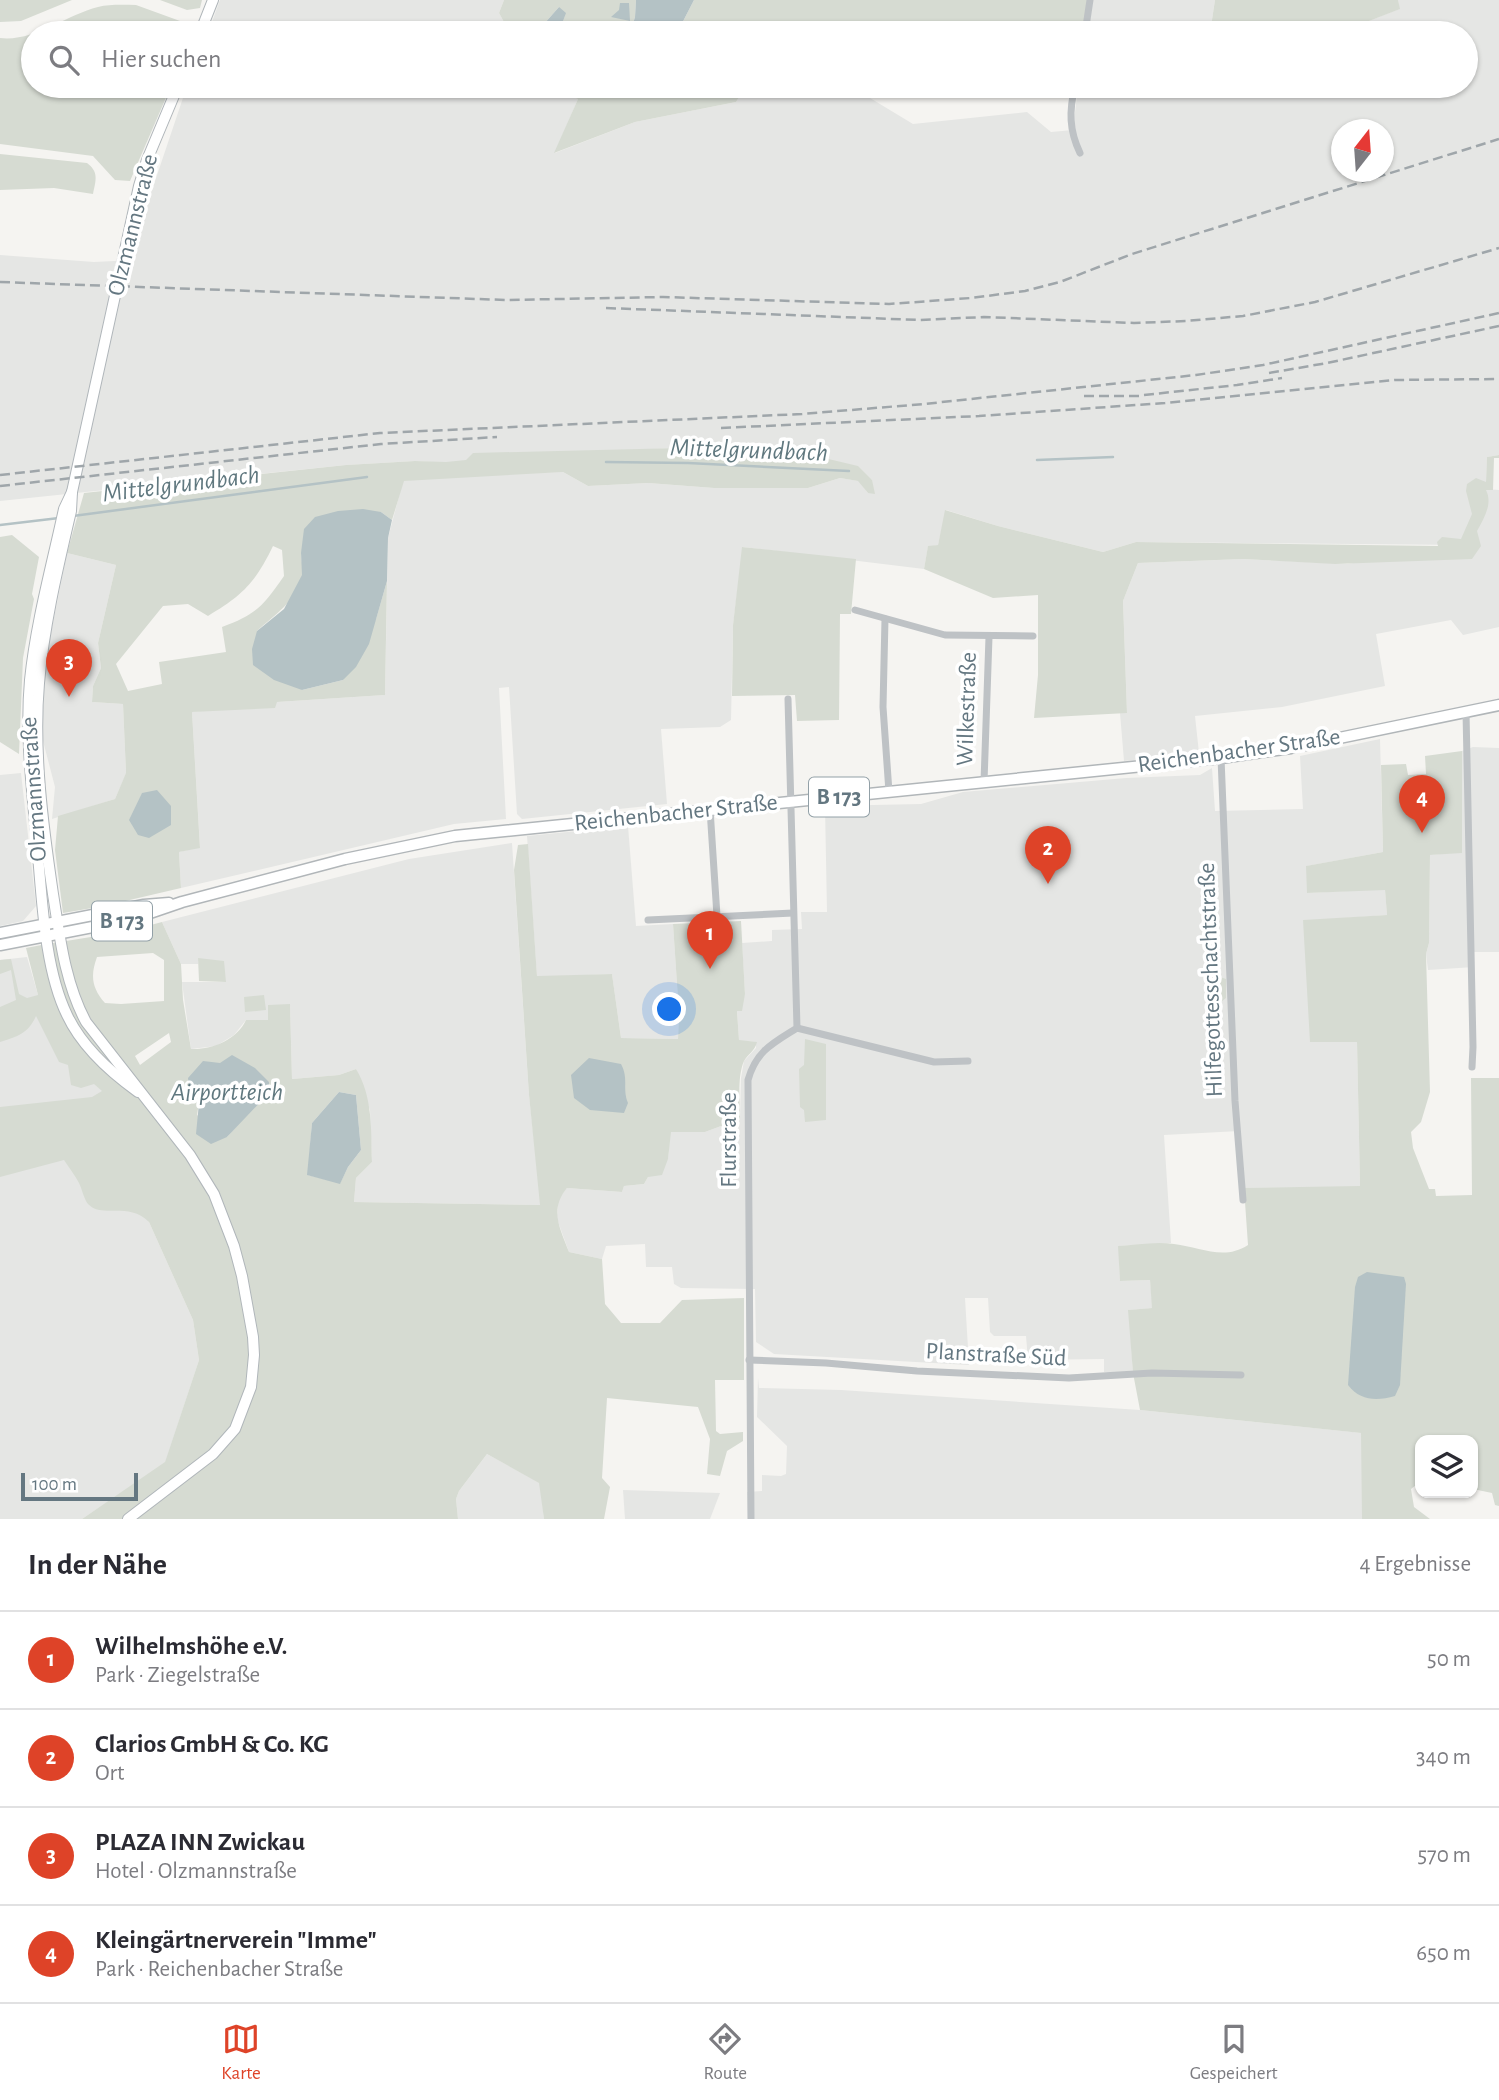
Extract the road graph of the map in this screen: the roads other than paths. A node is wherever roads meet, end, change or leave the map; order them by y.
1 (213, 0) edge
2 (1090, 0) edge
3 (205, 21) edge
4 (1087, 21) edge
5 (173, 98) edge
6 (1072, 98) edge
7 (1080, 153) dead end
8 (855, 610) dead end
9 (886, 619) junction
10 (1033, 636) dead end
11 (989, 637) junction
12 (788, 699) dead end
13 (1499, 705) edge
14 (1466, 712) junction
15 (1221, 758) junction
16 (984, 782) junction
17 (888, 792) junction
18 (791, 802) junction
19 (710, 809) junction
20 (793, 913) junction
21 (717, 916) junction
22 (649, 920) dead end
23 (52, 929) junction
24 (0, 933) edge
25 (0, 945) edge
26 (797, 1028) junction
27 (968, 1061) dead end
28 (1472, 1067) dead end
29 (1243, 1200) dead end
30 (749, 1360) junction
31 (1241, 1375) dead end
32 (133, 1517) edge
33 (751, 1519) edge

1 - 3 main road
2 - 4 street
5 - 23 main road, Olzmannstraße
6 - 7 street
8 - 9 street
9 - 11 street
9 - 17 street
10 - 11 street
11 - 16 street, Wilkestraße
12 - 18 street
13 - 14 main road, Reichenbacher Straße / B 173
14 - 15 main road, Reichenbacher Straße / B 173
14 - 28 street
15 - 16 main road, Reichenbacher Straße / B 173
15 - 29 street, Hilfegottesschachtstraße
16 - 17 main road, Reichenbacher Straße / B 173
17 - 18 main road, Reichenbacher Straße / B 173
18 - 19 main road, Reichenbacher Straße / B 173
18 - 20 street
19 - 21 street
19 - 23 main road, Reichenbacher Straße / B 173
20 - 21 street
20 - 26 street
21 - 22 street
23 - 24 main road, Reichenbacher Straße / B 173
23 - 25 main road, Reichenbacher Straße / B 173
23 - 32 main road, Olzmannstraße
26 - 27 street
26 - 30 street, Flurstraße
30 - 31 street, Planstraße Süd
30 - 33 street, Flurstraße

